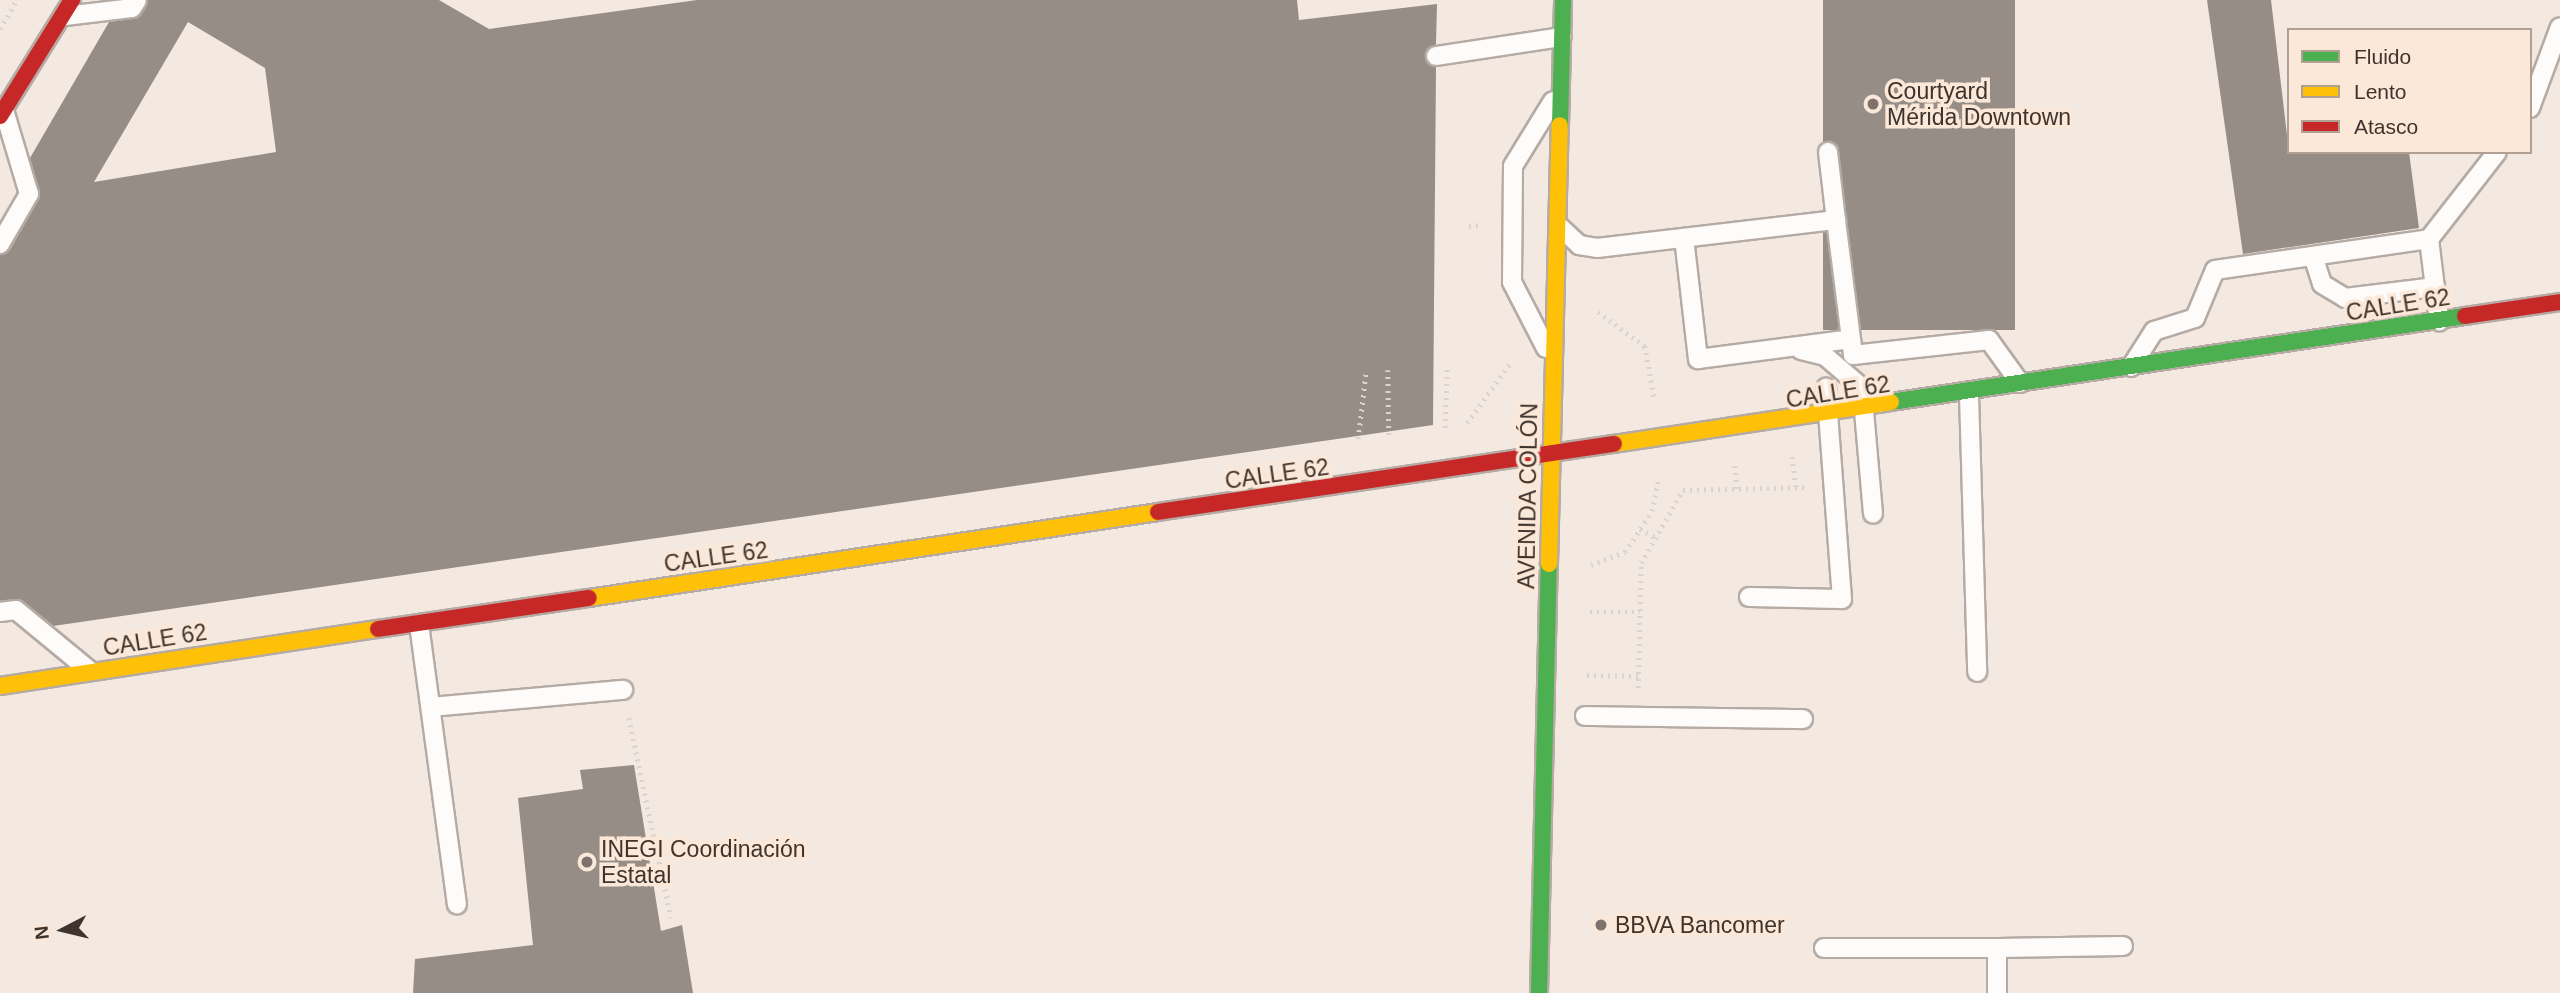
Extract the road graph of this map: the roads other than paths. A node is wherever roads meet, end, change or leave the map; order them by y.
1 (72, 0) edge
2 (137, 0) edge
3 (1563, 0) edge
4 (61, 16) junction
5 (2560, 27) edge
6 (1562, 37) junction
7 (1436, 56) dead end
8 (1560, 89) junction
9 (2532, 103) edge
10 (2, 113) edge
11 (1828, 152) dead end
12 (2495, 154) edge
13 (1836, 220) junction
14 (1558, 224) junction
15 (1684, 238) junction
16 (2429, 239) junction
17 (0, 244) edge
18 (2313, 256) junction
19 (2435, 287) junction
20 (2560, 302) edge
21 (2440, 321) junction
22 (1851, 339) junction
23 (1790, 347) junction
24 (1554, 362) junction
25 (2130, 369) junction
26 (2022, 386) junction
27 (1826, 388) dead end
28 (1969, 394) junction
29 (1886, 407) junction
30 (1864, 411) junction
31 (1830, 416) junction
32 (1552, 457) junction
33 (1873, 514) dead end
34 (1749, 597) dead end
35 (0, 612) edge
36 (419, 624) junction
37 (1977, 672) dead end
38 (93, 673) junction
39 (0, 686) edge
40 (623, 690) road end
41 (431, 707) junction
42 (1585, 716) dead end
43 (1803, 719) dead end
44 (457, 904) dead end
45 (2123, 946) dead end
46 (1824, 948) dead end
47 (1997, 948) junction
48 (1539, 993) edge
49 (1997, 993) edge

1 - 4 main road
2 - 4 lane
3 - 6 main road, AVENIDA COLÓN
4 - 10 main road
5 - 9 lane
6 - 7 lane
6 - 8 main road, AVENIDA COLÓN
8 - 14 main road, AVENIDA COLÓN
8 - 24 lane
10 - 17 lane
11 - 13 lane
12 - 16 lane
13 - 15 lane
13 - 22 lane
14 - 15 lane
14 - 24 main road, AVENIDA COLÓN
15 - 23 lane
16 - 18 lane
16 - 19 lane
18 - 19 lane
18 - 25 lane
19 - 21 lane
20 - 21 main road, CALLE 62
21 - 25 main road, CALLE 62
22 - 23 lane
22 - 26 lane
23 - 29 lane
24 - 32 main road, AVENIDA COLÓN
25 - 26 main road, CALLE 62
26 - 28 main road, CALLE 62
27 - 31 lane
28 - 29 main road, CALLE 62
28 - 37 lane
29 - 30 main road, CALLE 62
30 - 31 main road, CALLE 62
30 - 33 lane
31 - 32 main road, CALLE 62
31 - 34 lane
32 - 36 main road, CALLE 62
32 - 48 main road, AVENIDA COLÓN
35 - 38 lane
36 - 38 main road, CALLE 62
36 - 41 lane
38 - 39 main road, CALLE 62
40 - 41 lane
41 - 44 lane
42 - 43 lane
45 - 47 lane
46 - 47 lane
47 - 49 lane

